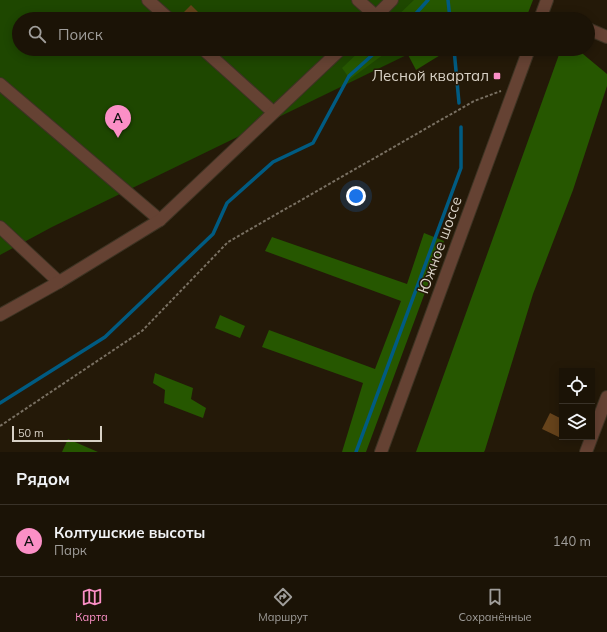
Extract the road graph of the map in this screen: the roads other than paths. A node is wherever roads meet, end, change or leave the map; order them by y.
1 (148, 0) edge
2 (358, 0) edge
3 (392, 0) edge
4 (547, 0) edge
5 (161, 12) edge
6 (369, 12) edge
7 (381, 12) edge
8 (545, 12) edge
9 (595, 32) edge
10 (607, 37) edge
11 (210, 56) edge
12 (333, 56) edge
13 (527, 56) edge
14 (0, 84) edge
15 (273, 112) junction
16 (160, 220) junction
17 (0, 227) edge
18 (59, 282) junction
19 (0, 316) edge
20 (607, 397) edge
21 (381, 452) edge
22 (586, 452) edge

1 - 5 street
2 - 6 street
3 - 7 street
4 - 8 street
9 - 10 street
11 - 15 street
12 - 15 street
13 - 21 street, Южное шоссе
14 - 16 street
15 - 16 street
16 - 18 street
17 - 18 street
18 - 19 street
20 - 22 street

